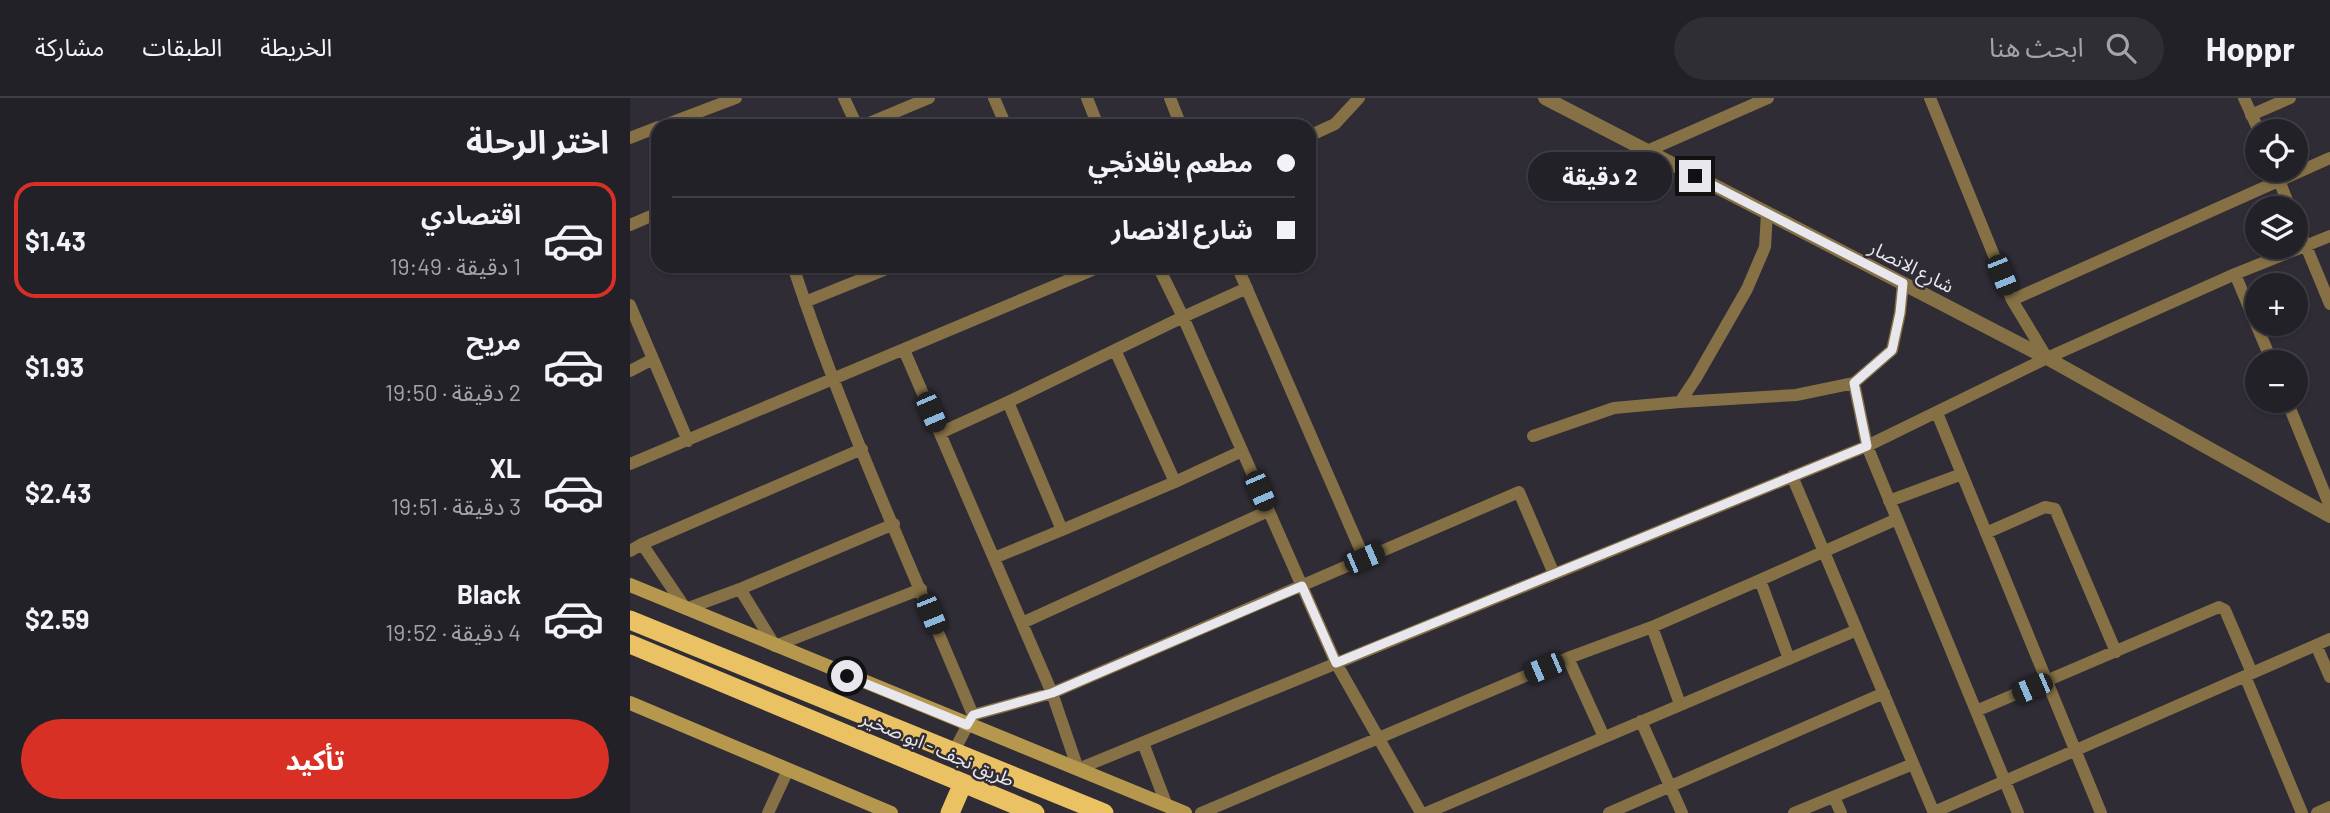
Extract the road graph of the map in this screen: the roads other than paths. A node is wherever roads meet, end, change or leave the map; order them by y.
1 (736, 98) edge
2 (844, 98) edge
3 (929, 98) edge
4 (994, 98) edge
5 (1087, 98) edge
6 (1170, 98) edge
7 (1359, 98) edge
8 (1545, 98) edge
9 (1768, 98) edge
10 (1930, 98) edge
11 (2244, 98) edge
12 (2290, 98) edge
13 (2252, 115) junction
14 (681, 119) edge
15 (855, 119) edge
16 (876, 119) edge
17 (1003, 119) edge
18 (1095, 119) edge
19 (1178, 119) edge
20 (2254, 119) edge
21 (651, 130) edge
22 (1316, 133) edge
23 (630, 138) edge
24 (1647, 151) junction
25 (2330, 158) edge
26 (2308, 165) edge
27 (2262, 182) edge
28 (1767, 213) junction
29 (651, 217) edge
30 (630, 225) edge
31 (2330, 236) edge
32 (2308, 245) edge
33 (2308, 253) edge
34 (2272, 259) edge
35 (795, 273) edge
36 (877, 273) edge
37 (1069, 273) edge
38 (1085, 273) edge
39 (1161, 273) edge
40 (1240, 273) edge
41 (2235, 274) junction
42 (1071, 279) junction
43 (1903, 283) junction
44 (1247, 288) junction
45 (2012, 300) junction
46 (805, 302) junction
47 (2330, 304) edge
48 (630, 305) edge
49 (1183, 317) junction
50 (904, 349) junction
51 (1115, 350) junction
52 (2267, 350) edge
53 (2047, 358) junction
54 (653, 359) junction
55 (630, 371) edge
56 (835, 379) junction
57 (1854, 383) junction
58 (1008, 402) junction
59 (1680, 402) junction
60 (1937, 413) junction
61 (2292, 413) edge
62 (940, 433) junction
63 (1533, 436) dead end
64 (688, 441) junction
65 (1867, 446) junction
66 (863, 449) junction
67 (1242, 451) junction
68 (630, 464) edge
69 (1962, 474) junction
70 (1792, 476) junction
71 (1175, 482) junction
72 (1889, 501) junction
73 (2329, 509) edge
74 (1268, 511) junction
75 (1896, 519) junction
76 (894, 524) junction
77 (1062, 530) junction
78 (1986, 533) junction
79 (642, 544) junction
80 (630, 551) edge
81 (1824, 552) junction
82 (994, 558) junction
83 (1364, 558) junction
84 (1553, 574) junction
85 (1760, 580) junction
86 (630, 585) edge
87 (1302, 586) junction
88 (740, 589) junction
89 (921, 589) junction
90 (687, 609) junction
91 (632, 623) edge
92 (1022, 623) junction
93 (1652, 627) junction
94 (1857, 630) junction
95 (2330, 639) edge
96 (630, 644) edge
97 (2316, 645) junction
98 (775, 646) junction
99 (2116, 652) junction
100 (1568, 658) junction
101 (1789, 659) junction
102 (1336, 663) junction
103 (2249, 675) junction
104 (2330, 677) edge
105 (2046, 682) junction
106 (1052, 693) junction
107 (1884, 693) junction
108 (630, 704) edge
109 (1680, 704) junction
110 (1976, 712) junction
111 (970, 720) junction
112 (1641, 721) junction
113 (1604, 737) junction
114 (1378, 738) junction
115 (1143, 743) junction
116 (954, 751) junction
117 (2075, 751) junction
118 (1913, 764) junction
119 (1078, 769) junction
120 (788, 771) junction
121 (2005, 781) junction
122 (963, 783) junction
123 (1670, 786) junction
124 (1834, 797) junction
125 (1167, 806) junction
126 (2330, 807) edge
127 (768, 813) edge
128 (891, 813) edge
129 (950, 813) edge
130 (1035, 813) edge
131 (1104, 813) edge
132 (1185, 813) edge
133 (1201, 813) edge
134 (1421, 813) edge
135 (1426, 813) edge
136 (1609, 813) edge
137 (1682, 813) edge
138 (1794, 813) edge
139 (1841, 813) edge
140 (1934, 813) edge
141 (2018, 813) edge
142 (2101, 813) edge
143 (2302, 813) edge
144 (2317, 813) edge

1 - 14 street
2 - 15 street
3 - 16 street
4 - 17 street
5 - 18 street
6 - 19 street
7 - 22 street
8 - 24 street, شارع الانصار
9 - 24 street
10 - 45 street
11 - 13 street
12 - 13 street
13 - 20 street
21 - 23 street
24 - 28 street, شارع الانصار
25 - 26 street
27 - 45 street
28 - 43 street, شارع الانصار
28 - 59 street
29 - 30 street
31 - 32 street
33 - 47 street
34 - 41 street
35 - 46 street
36 - 46 street
37 - 42 street
38 - 42 street
39 - 49 street
40 - 44 street
41 - 52 street
41 - 53 street
42 - 50 street
43 - 53 street, شارع الانصار
43 - 57 street
44 - 49 street
44 - 83 street
45 - 53 street
46 - 56 street
48 - 54 street
49 - 51 street
49 - 67 street
50 - 56 street
50 - 62 street
51 - 58 street
51 - 71 street
53 - 60 street
53 - 73 street, شارع الانصار
54 - 55 street
54 - 64 street
56 - 64 street
56 - 66 street
57 - 59 street
57 - 65 street
58 - 62 street
58 - 77 street
59 - 63 street
60 - 65 street
60 - 69 street
61 - 73 street
62 - 82 street
64 - 68 street
65 - 70 street
65 - 72 street
66 - 76 street
66 - 79 street
67 - 71 street
67 - 74 street
69 - 72 street
69 - 78 street
70 - 81 street
70 - 84 street
71 - 77 street
72 - 75 street
74 - 87 street
74 - 92 street
75 - 81 street
75 - 110 street
76 - 88 street
76 - 89 street
77 - 82 street
78 - 99 street
78 - 105 street
79 - 80 street
79 - 90 street
81 - 85 street
81 - 94 street
82 - 92 street
83 - 84 street
83 - 87 street
84 - 102 street
85 - 93 street
85 - 101 street
86 - 90 main road
87 - 102 street
87 - 106 street
88 - 90 street
88 - 98 street
89 - 98 street
89 - 111 street
90 - 98 main road
91 - 116 highway, طريق نجف - ابو صخير
92 - 106 street
93 - 100 street
93 - 109 street
94 - 101 street
94 - 107 street
95 - 97 street
96 - 122 highway, طريق نجف - ابو صخير
97 - 103 street
97 - 104 street
98 - 111 main road
99 - 103 street
99 - 105 street
100 - 113 street
100 - 114 street
101 - 109 street
102 - 114 street
102 - 115 street
103 - 117 street
103 - 143 street
105 - 110 street
105 - 117 street
106 - 111 street
106 - 119 street
107 - 118 street
107 - 123 street
108 - 120 main road
109 - 112 street
110 - 121 street
111 - 116 street
111 - 119 main road
112 - 113 street
112 - 123 street
113 - 135 street
114 - 133 street
114 - 134 street
115 - 119 street
115 - 125 street
116 - 131 highway, طريق نجف - ابو صخير
117 - 121 street
117 - 142 street
118 - 124 street
118 - 140 street
119 - 125 main road
120 - 127 street
120 - 128 main road
121 - 140 street
121 - 141 street
122 - 129 highway
122 - 130 highway, طريق نجف - ابو صخير
123 - 136 street
123 - 137 street
124 - 138 street
124 - 139 street
125 - 132 main road
126 - 144 street

